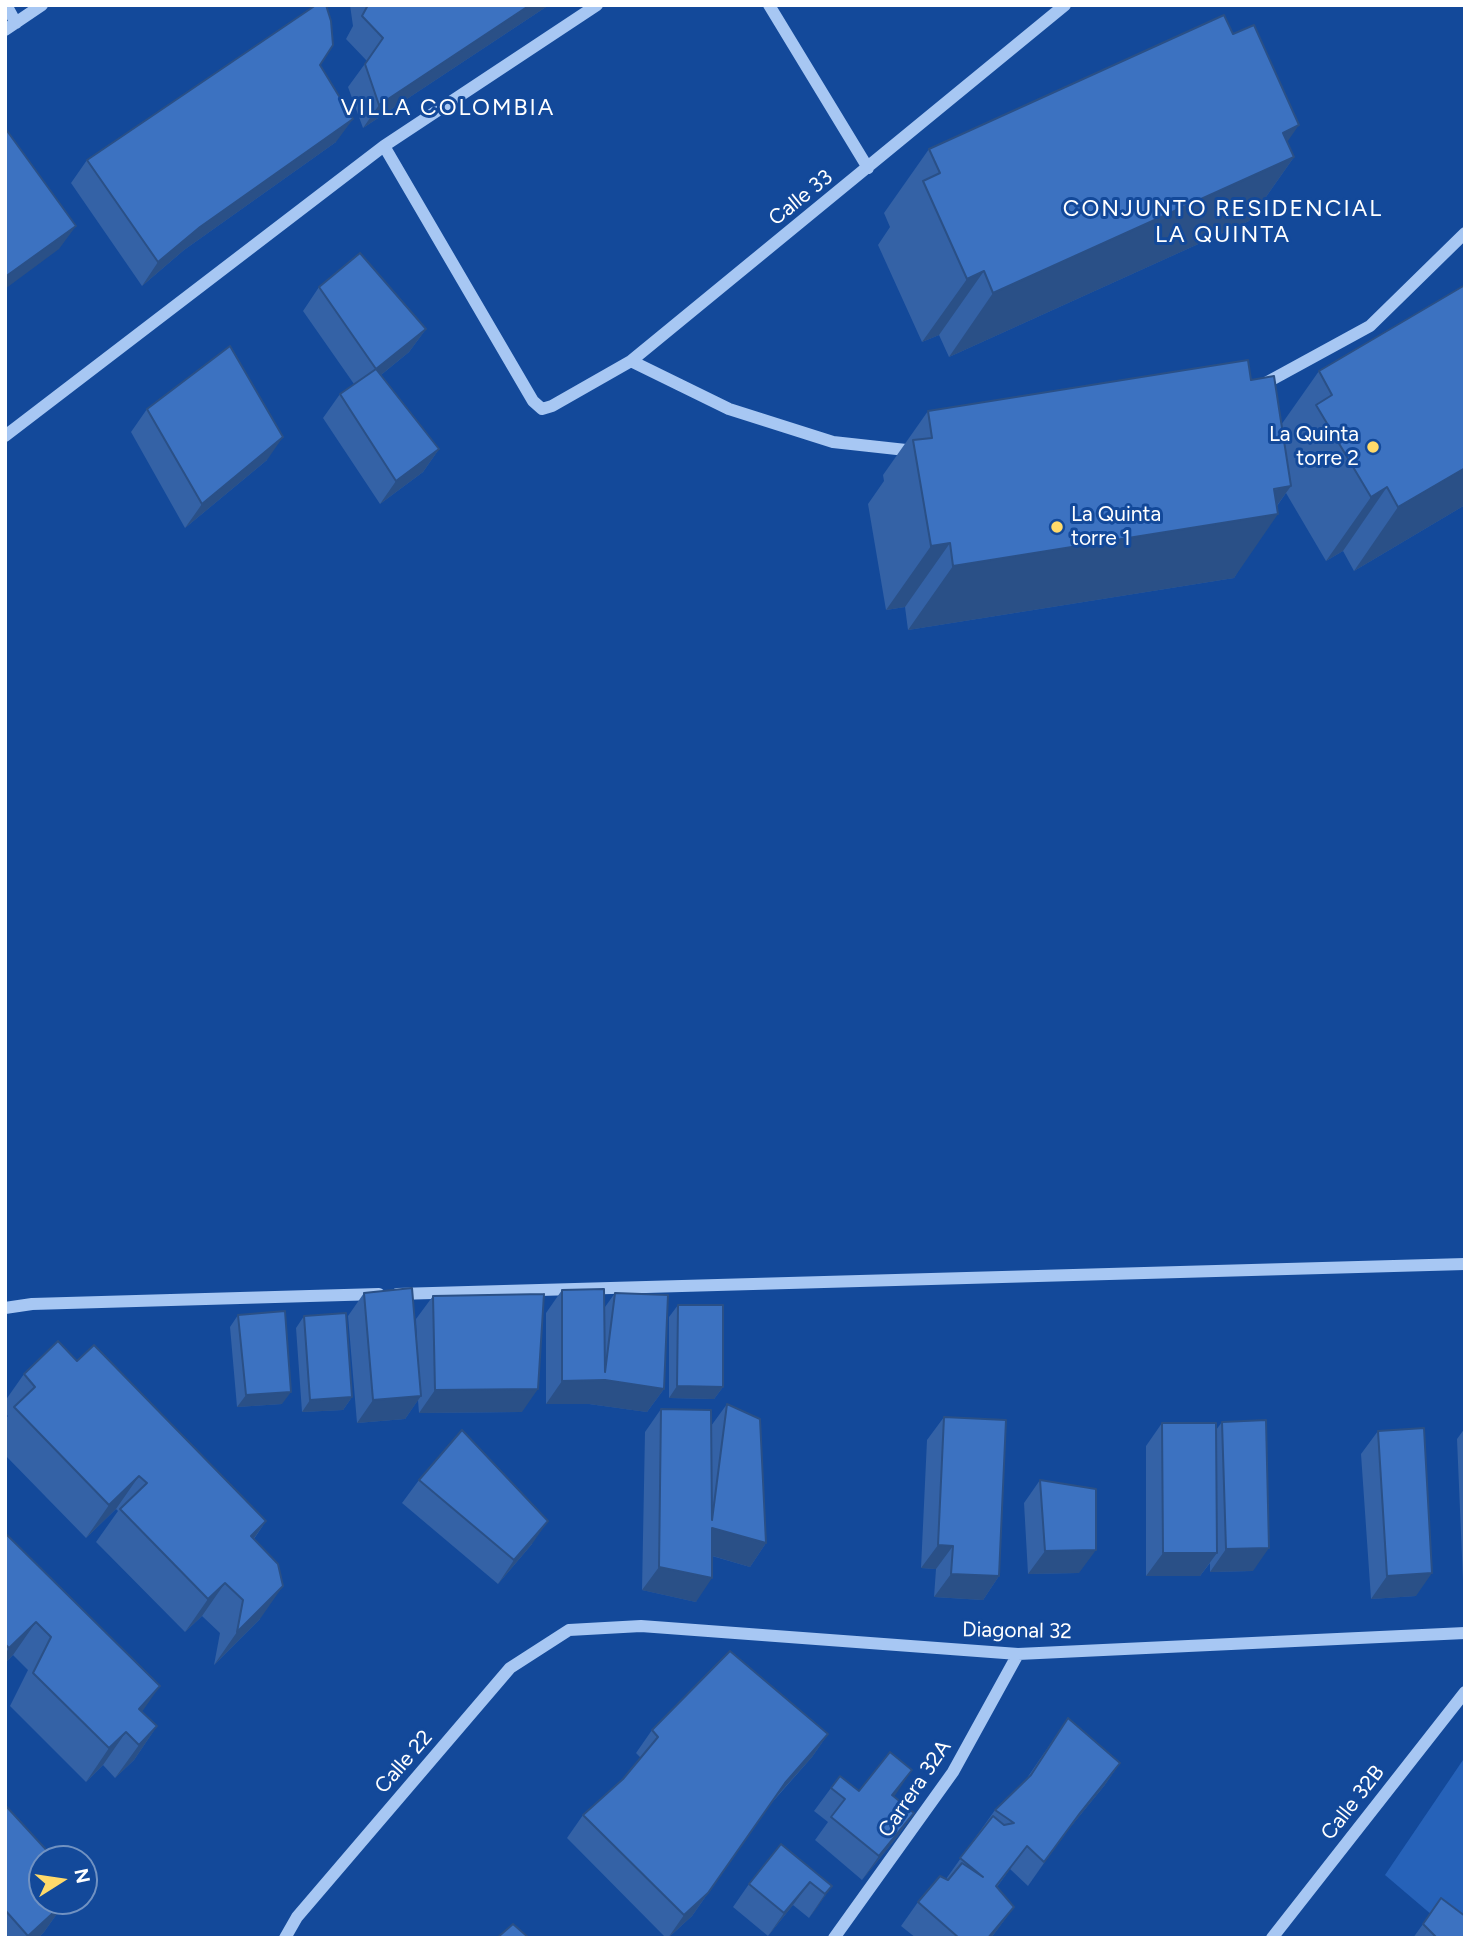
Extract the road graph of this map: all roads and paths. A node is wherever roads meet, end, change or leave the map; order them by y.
1 (6, 5) edge
2 (42, 5) edge
3 (597, 5) edge
4 (769, 5) edge
5 (1065, 5) edge
6 (11, 26) edge
7 (384, 145) junction
8 (869, 168) junction
9 (1465, 233) edge
10 (631, 361) junction
11 (1251, 391) edge
12 (5, 436) edge
13 (927, 452) edge
14 (1465, 1264) edge
15 (5, 1308) edge
16 (569, 1630) joint
17 (1465, 1633) edge
18 (1018, 1654) junction
19 (1465, 1692) edge
20 (285, 1938) edge
21 (834, 1938) edge
22 (1272, 1938) edge

1 - 6 street
2 - 6 street
3 - 7 street
4 - 8 street
5 - 8 street, Calle 33
7 - 10 street, Calle 33
7 - 12 street
8 - 10 street, Calle 33
9 - 11 street
10 - 13 street
14 - 15 street
16 - 18 street, Diagonal 32
16 - 20 street, Calle 22
17 - 18 street, Diagonal 32
18 - 21 street, Carrera 32A
19 - 22 street, Calle 32B

